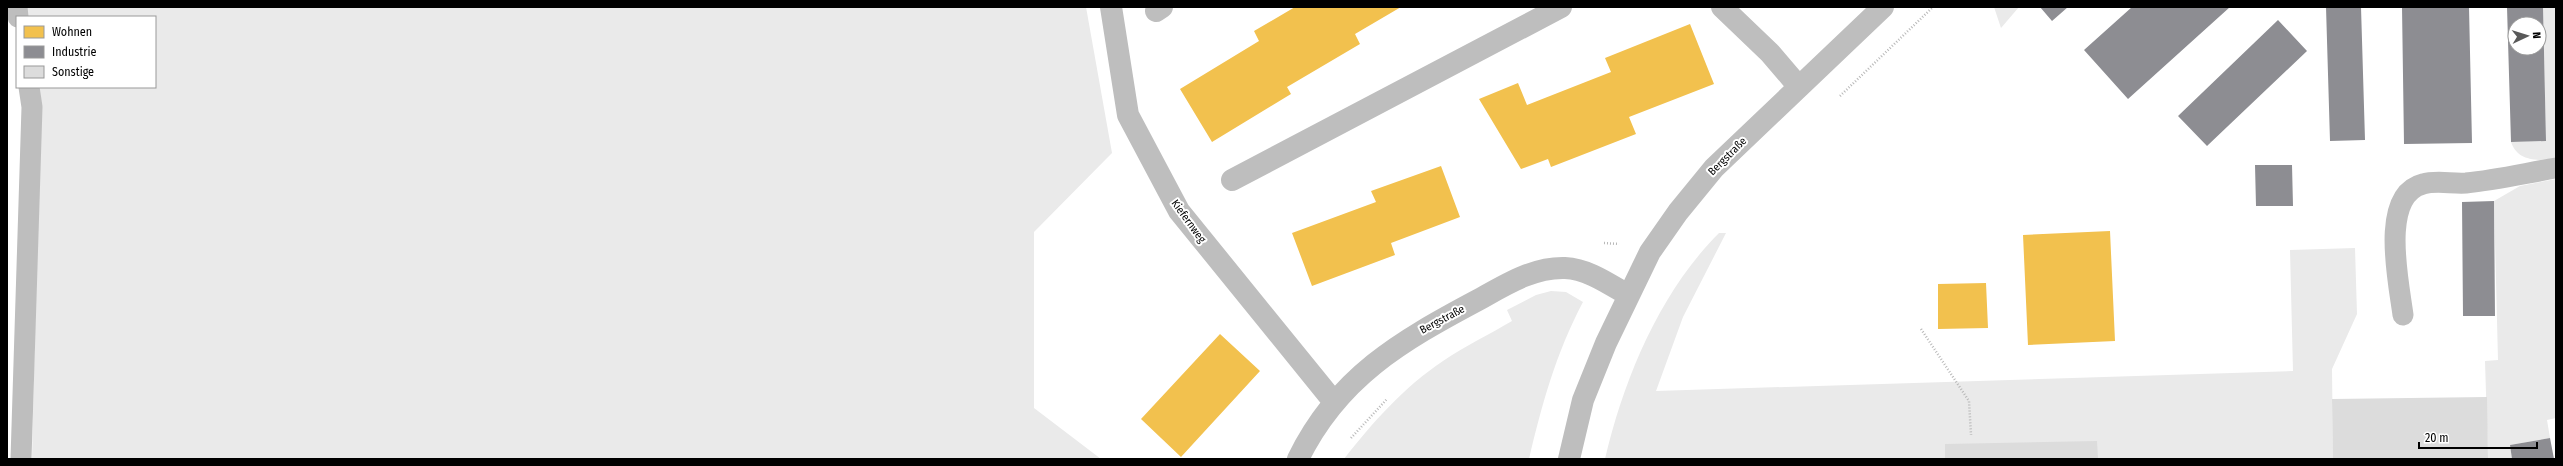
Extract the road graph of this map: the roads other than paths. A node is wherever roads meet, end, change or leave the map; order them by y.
1 (1111, 7) edge
2 (1560, 7) edge
3 (1722, 7) edge
4 (1884, 7) edge
5 (1799, 87) junction
6 (29, 88) edge
7 (2556, 168) edge
8 (1232, 180) dead end
9 (1628, 295) junction
10 (2403, 315) dead end
11 (1334, 402) junction
12 (21, 459) edge
13 (1298, 459) edge
14 (1569, 459) edge

1 - 11 street, Kiefernweg
2 - 8 street
3 - 5 street
4 - 5 street, Bergstraße
5 - 9 street, Bergstraße
6 - 12 lane
7 - 10 lane
9 - 11 street, Bergstraße
9 - 14 street, Bergstraße
11 - 13 street, Bergstraße

